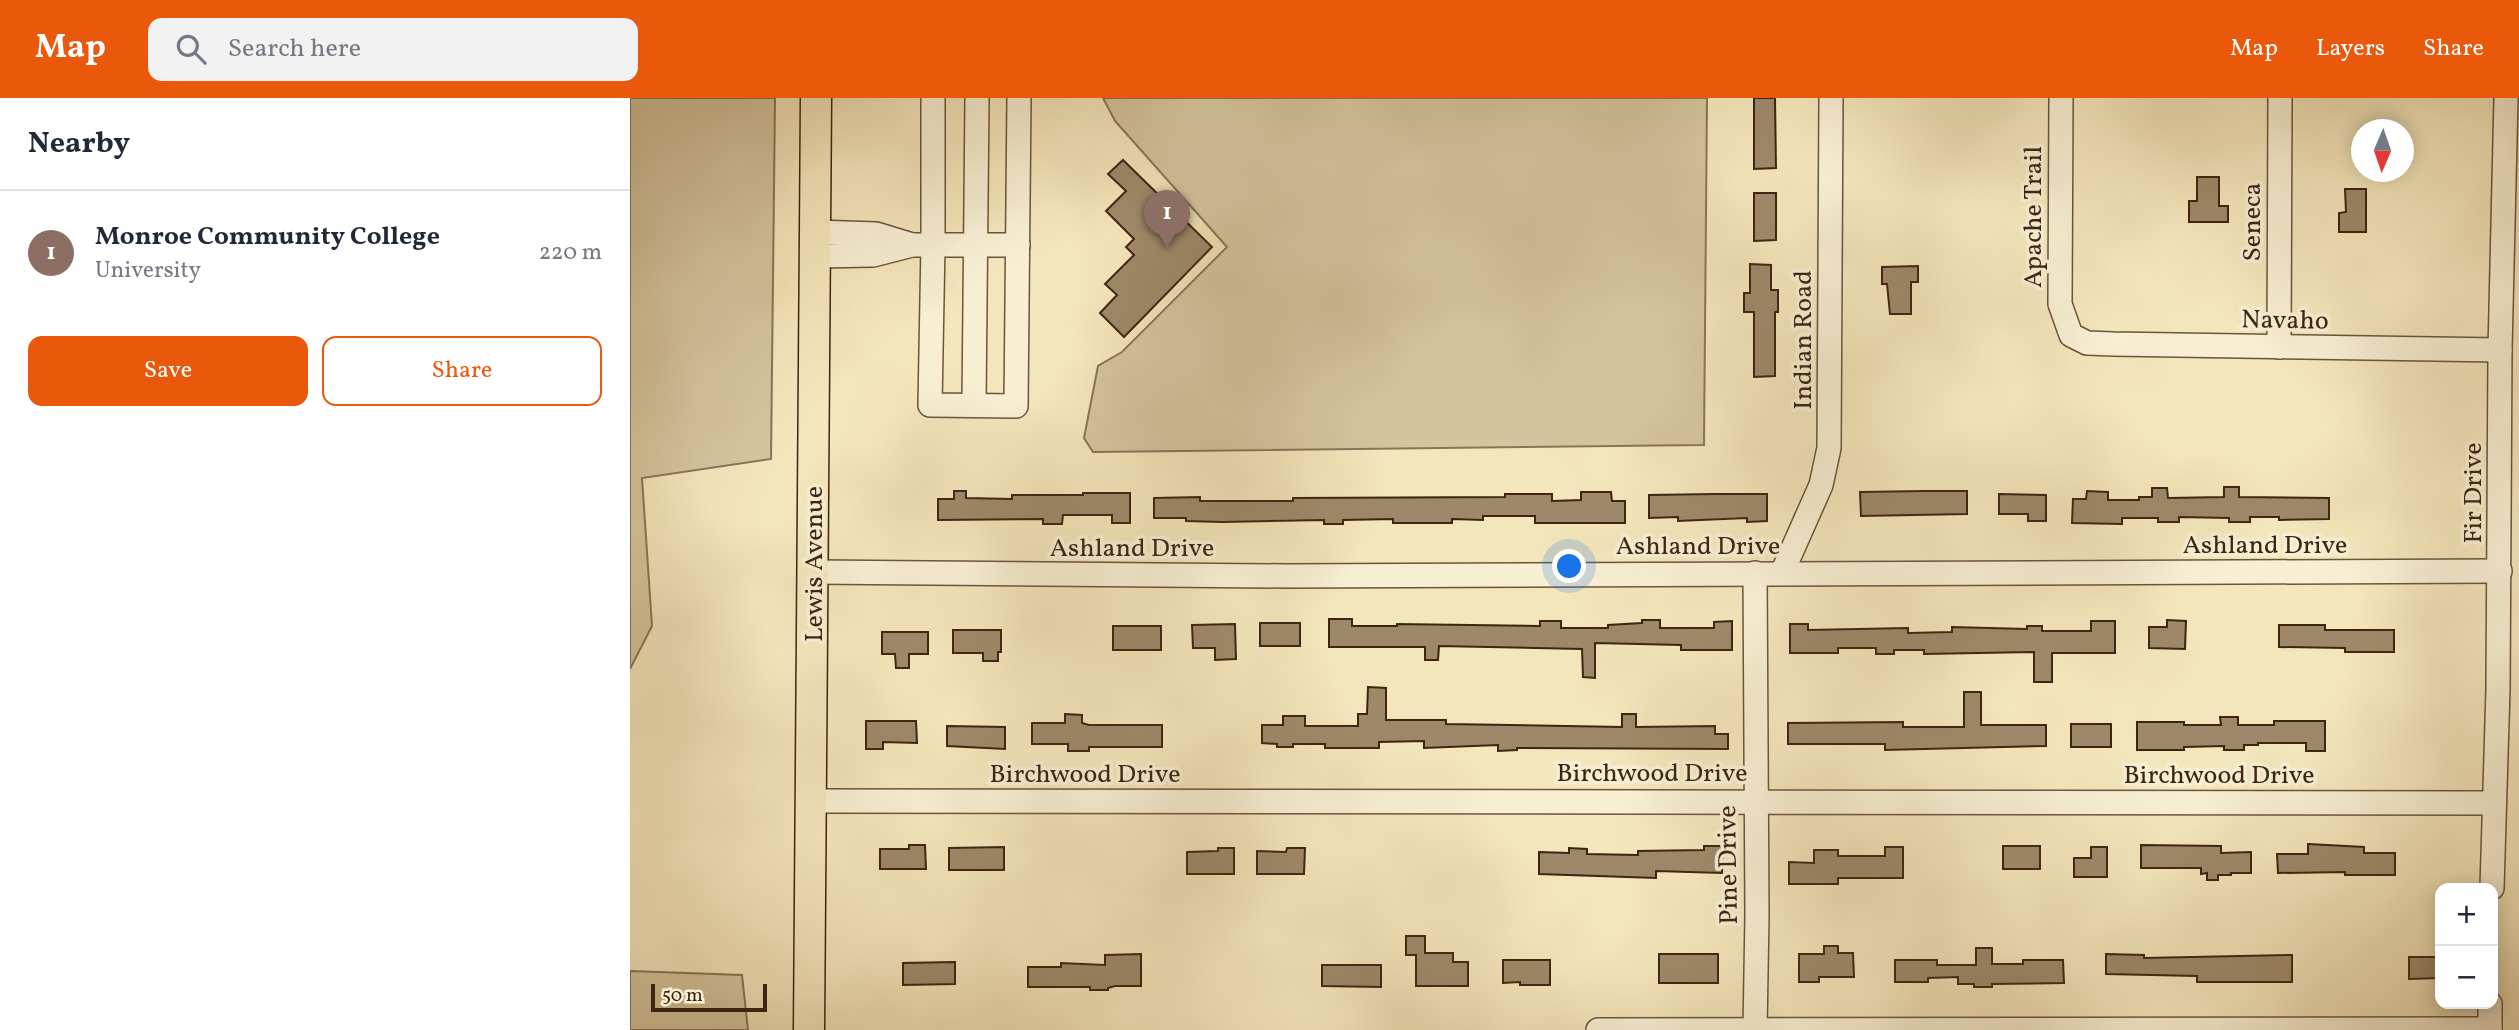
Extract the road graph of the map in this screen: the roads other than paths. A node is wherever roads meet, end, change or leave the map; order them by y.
1 (816, 98) edge
2 (933, 98) edge
3 (976, 98) edge
4 (1019, 98) edge
5 (1831, 98) edge
6 (2061, 98) edge
7 (2280, 98) edge
8 (2506, 98) edge
9 (816, 244) junction
10 (1018, 244) junction
11 (923, 245) junction
12 (976, 246) junction
13 (2071, 335) joint
14 (2279, 347) junction
15 (2500, 350) junction
16 (974, 405) junction
17 (2500, 571) junction
18 (813, 572) junction
19 (1755, 573) junction
20 (1782, 573) junction
21 (2509, 689) edge
22 (1755, 800) junction
23 (811, 801) junction
24 (2493, 803) junction
25 (2492, 883) edge
26 (2490, 1009) edge
27 (1755, 1029) edge
28 (2490, 1029) edge
29 (809, 1030) edge
30 (1598, 1030) edge

1 - 9 main road, Lewis Avenue
2 - 11 street
3 - 12 street
4 - 10 street
5 - 20 street, Indian Road
6 - 13 street, Apache Trail
7 - 14 street, Seneca
8 - 15 street, Fir Drive
9 - 11 street
9 - 18 main road, Lewis Avenue
10 - 12 street
10 - 16 street
11 - 12 street
11 - 16 street
12 - 16 street
13 - 14 street, Navaho
14 - 15 street, Navaho
15 - 17 street, Fir Drive
17 - 20 street, Ashland Drive
17 - 21 street, Fir Drive
18 - 19 street, Ashland Drive
18 - 23 main road, Lewis Avenue
19 - 20 street, Ashland Drive
19 - 22 street, Pine Drive
21 - 24 street, Fir Drive
22 - 23 street, Birchwood Drive
22 - 24 street, Birchwood Drive
22 - 27 street, Pine Drive
23 - 29 main road, Lewis Avenue
24 - 25 street, Fir Drive
26 - 28 street
27 - 28 street
27 - 30 street

